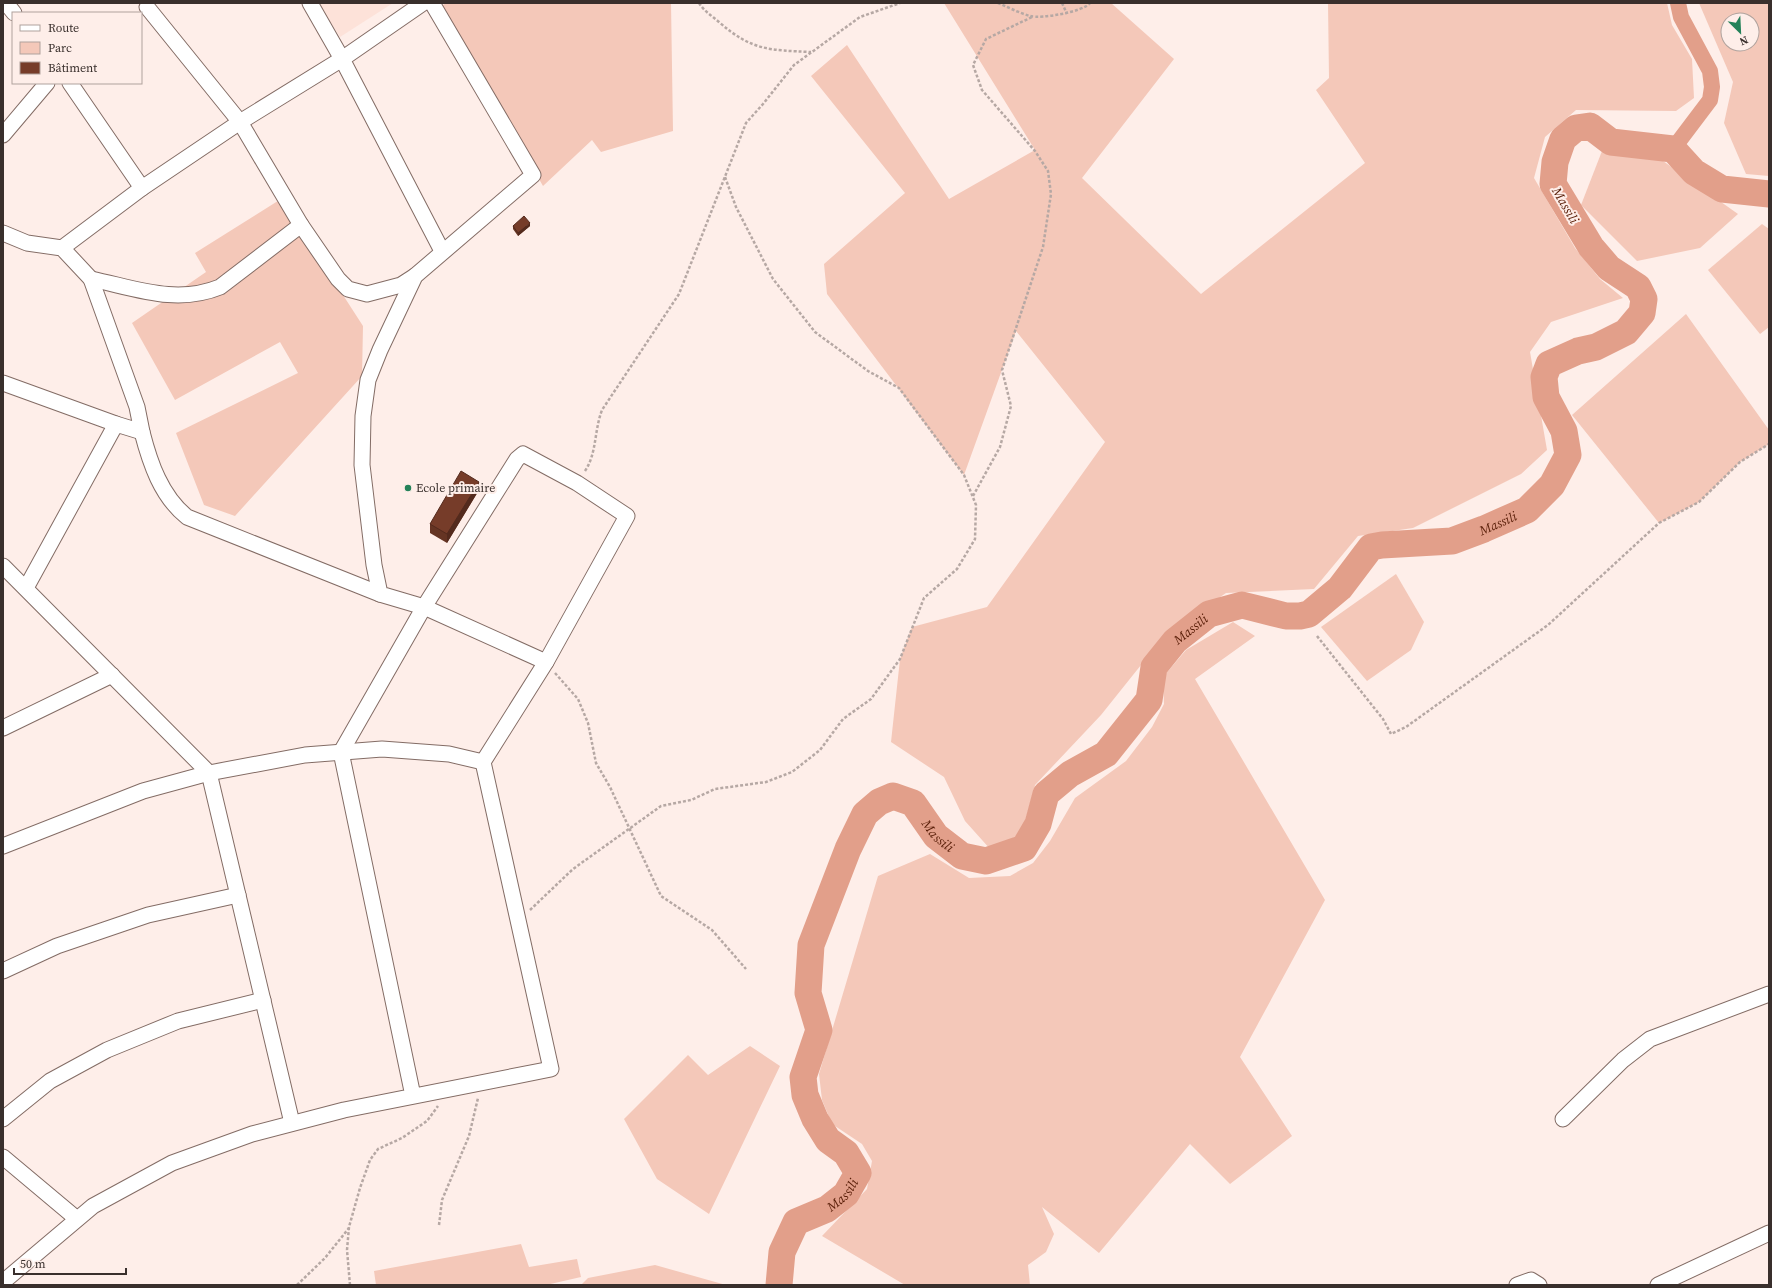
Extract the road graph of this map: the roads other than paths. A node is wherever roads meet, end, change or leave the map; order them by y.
1 (6, 3) edge
2 (310, 3) edge
3 (423, 3) edge
4 (432, 3) edge
5 (143, 8) edge
6 (13, 12) edge
7 (342, 59) junction
8 (46, 84) edge
9 (71, 84) edge
10 (240, 122) junction
11 (3, 135) edge
12 (142, 188) junction
13 (301, 225) junction
14 (3, 233) edge
15 (62, 248) junction
16 (442, 251) junction
17 (415, 276) junction
18 (91, 280) junction
19 (3, 383) edge
20 (116, 424) junction
21 (142, 432) junction
22 (3, 566) edge
23 (26, 588) junction
24 (380, 594) junction
25 (424, 607) junction
26 (546, 662) junction
27 (112, 675) junction
28 (3, 728) edge
29 (341, 752) junction
30 (484, 762) junction
31 (209, 774) junction
32 (3, 846) edge
33 (238, 895) junction
34 (3, 971) edge
35 (1769, 994) edge
36 (264, 1000) junction
37 (413, 1096) junction
38 (1563, 1118) dead end
39 (3, 1119) edge
40 (292, 1123) junction
41 (3, 1157) edge
42 (77, 1219) junction
43 (1769, 1233) edge
44 (3, 1282) edge
45 (1517, 1285) edge
46 (1539, 1285) edge
47 (1658, 1285) edge

1 - 6 street
2 - 7 street
3 - 7 street
4 - 16 street
5 - 10 street
7 - 10 street
7 - 16 street
8 - 11 street
9 - 12 street
10 - 12 street
10 - 13 street
12 - 15 street
13 - 17 street
13 - 18 street
14 - 15 street
15 - 18 street
16 - 17 street
17 - 24 street
18 - 21 street
19 - 20 street
20 - 21 street
20 - 23 street
21 - 24 street
22 - 23 street
23 - 27 street
24 - 25 street
25 - 26 street
25 - 26 street
25 - 29 street
26 - 30 street
27 - 28 street
27 - 31 street
29 - 30 street
29 - 31 street
29 - 37 street
30 - 37 street
31 - 32 street
31 - 33 street
33 - 34 street
33 - 36 street
35 - 38 street
36 - 39 street
36 - 40 street
37 - 40 street
40 - 42 street
41 - 42 street
42 - 44 street
43 - 47 street
45 - 46 street

